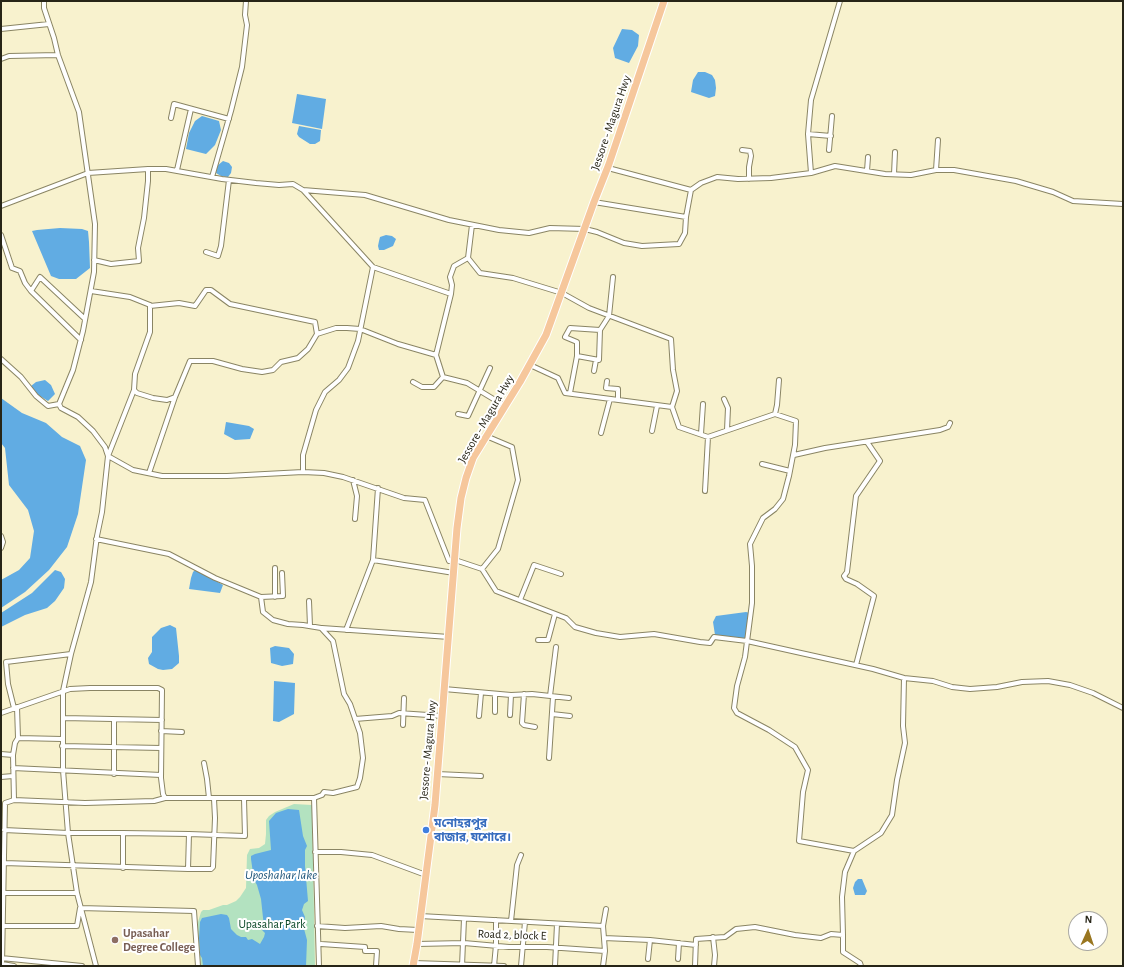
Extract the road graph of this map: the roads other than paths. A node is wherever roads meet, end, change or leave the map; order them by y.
1 (44, 1) edge
2 (246, 1) edge
3 (664, 1) edge
4 (840, 1) edge
5 (49, 24) junction
6 (1, 29) edge
7 (58, 56) junction
8 (1, 59) edge
9 (191, 109) junction
10 (832, 116) dead end
11 (171, 118) dead end
12 (229, 119) junction
13 (808, 134) junction
14 (831, 136) junction
15 (938, 140) dead end
16 (742, 150) dead end
17 (829, 150) dead end
18 (895, 152) dead end
19 (868, 157) dead end
20 (148, 168) junction
21 (608, 168) junction
22 (177, 170) junction
23 (936, 170) junction
24 (866, 171) junction
25 (88, 173) junction
26 (812, 173) junction
27 (894, 174) junction
28 (212, 177) junction
29 (749, 179) junction
30 (229, 180) junction
31 (303, 190) junction
32 (691, 190) junction
33 (594, 202) junction
34 (1123, 204) edge
35 (1, 206) edge
36 (686, 217) junction
37 (472, 225) junction
38 (585, 229) junction
39 (1, 235) edge
40 (206, 252) dead end
41 (468, 258) junction
42 (94, 260) junction
43 (372, 267) junction
44 (613, 277) dead end
45 (30, 291) junction
46 (90, 292) junction
47 (562, 293) junction
48 (451, 294) junction
49 (150, 306) junction
50 (609, 316) junction
51 (85, 319) junction
52 (360, 329) junction
53 (600, 330) junction
54 (317, 334) junction
55 (81, 340) junction
56 (436, 355) junction
57 (577, 356) junction
58 (1, 359) edge
59 (596, 360) junction
60 (530, 365) junction
61 (490, 368) dead end
62 (594, 371) dead end
63 (443, 377) junction
64 (779, 380) dead end
65 (607, 381) dead end
66 (413, 382) dead end
67 (134, 390) junction
68 (480, 391) junction
69 (570, 393) junction
70 (175, 397) junction
71 (610, 398) junction
72 (724, 399) dead end
73 (618, 400) junction
74 (59, 404) junction
75 (703, 404) dead end
76 (506, 406) junction
77 (657, 406) junction
78 (672, 408) junction
79 (458, 414) dead end
80 (775, 414) junction
81 (950, 423) dead end
82 (727, 430) junction
83 (652, 431) dead end
84 (601, 433) dead end
85 (701, 434) junction
86 (486, 436) junction
87 (708, 437) junction
88 (867, 442) junction
89 (794, 455) junction
90 (108, 456) junction
91 (762, 464) dead end
92 (790, 471) junction
93 (303, 472) junction
94 (149, 473) junction
95 (353, 480) junction
96 (378, 488) junction
97 (705, 491) dead end
98 (355, 520) dead end
99 (1, 536) edge
100 (96, 539) junction
101 (1, 548) edge
102 (373, 560) junction
103 (455, 560) junction
104 (275, 568) dead end
105 (482, 569) junction
106 (282, 573) dead end
107 (454, 573) junction
108 (561, 574) dead end
109 (261, 597) junction
110 (275, 597) junction
111 (520, 600) junction
112 (309, 601) dead end
113 (555, 614) junction
114 (310, 626) junction
115 (321, 628) junction
116 (346, 630) junction
117 (449, 637) junction
118 (538, 640) dead end
119 (747, 641) junction
120 (556, 648) dead end
121 (71, 654) junction
122 (856, 665) junction
123 (904, 678) junction
124 (444, 690) junction
125 (63, 691) junction
126 (481, 693) junction
127 (495, 694) junction
128 (524, 694) junction
129 (511, 695) junction
130 (552, 697) junction
131 (404, 698) dead end
132 (569, 698) dead end
133 (16, 707) junction
134 (1123, 708) edge
135 (495, 712) dead end
136 (1, 713) edge
137 (403, 713) junction
138 (552, 714) junction
139 (510, 715) dead end
140 (442, 716) junction
141 (479, 716) dead end
142 (570, 716) dead end
143 (63, 718) junction
144 (355, 719) junction
145 (114, 720) junction
146 (162, 720) junction
147 (403, 725) dead end
148 (535, 727) dead end
149 (161, 731) junction
150 (182, 732) dead end
151 (18, 738) junction
152 (62, 739) junction
153 (62, 746) junction
154 (114, 747) junction
155 (161, 748) junction
156 (1, 754) edge
157 (13, 755) junction
158 (549, 758) dead end
159 (204, 764) dead end
160 (13, 768) junction
161 (63, 770) junction
162 (114, 774) junction
163 (438, 774) junction
164 (161, 775) junction
165 (13, 776) junction
166 (481, 776) dead end
167 (1, 777) edge
168 (165, 798) junction
169 (209, 798) junction
170 (314, 798) junction
171 (214, 799) junction
172 (244, 799) junction
173 (14, 800) junction
174 (65, 802) junction
175 (3, 803) edge
176 (3, 828) edge
177 (68, 833) junction
178 (123, 833) junction
179 (189, 834) junction
180 (214, 835) junction
181 (854, 851) junction
182 (2, 852) edge
183 (315, 852) junction
184 (521, 855) dead end
185 (4, 863) junction
186 (73, 865) junction
187 (123, 868) junction
188 (188, 869) junction
189 (426, 875) junction
190 (2, 876) edge
191 (4, 893) junction
192 (77, 893) junction
193 (80, 908) junction
194 (606, 909) dead end
195 (420, 916) junction
196 (464, 919) junction
197 (496, 920) junction
198 (511, 921) junction
199 (525, 922) junction
200 (557, 924) junction
201 (2, 926) edge
202 (318, 926) junction
203 (603, 926) junction
204 (418, 930) junction
205 (843, 935) junction
206 (713, 937) junction
207 (604, 938) junction
208 (650, 940) junction
209 (464, 943) junction
210 (679, 943) junction
211 (321, 944) dead end
212 (418, 944) junction
213 (696, 945) junction
214 (496, 946) junction
215 (524, 947) junction
216 (556, 947) junction
217 (605, 951) junction
218 (2, 958) edge
219 (648, 959) dead end
220 (678, 959) dead end
221 (413, 965) edge
222 (14, 966) edge
223 (82, 966) edge
224 (96, 966) edge
225 (198, 966) edge
226 (318, 966) edge
227 (376, 966) edge
228 (462, 966) edge
229 (494, 966) edge
230 (504, 966) edge
231 (521, 966) edge
232 (555, 966) edge
233 (603, 966) edge
234 (694, 966) edge
235 (714, 966) edge
236 (861, 966) edge

1 - 5 street
2 - 12 street
3 - 21 highway, Jessore - Magura Hwy
4 - 13 street
5 - 6 street
5 - 7 street
7 - 8 street
7 - 25 street
9 - 11 street
9 - 12 street
9 - 22 street
10 - 14 street
12 - 28 street
13 - 14 street
13 - 26 street
14 - 17 street
15 - 23 street
16 - 29 street
18 - 27 street
19 - 24 street
20 - 22 street
20 - 25 street
20 - 42 street
21 - 32 street
21 - 33 highway, Jessore - Magura Hwy
22 - 28 street
23 - 27 street
23 - 34 street
24 - 26 street
24 - 27 street
25 - 35 street
25 - 42 street
26 - 29 street
28 - 30 street
29 - 32 street
30 - 31 street
30 - 40 street
31 - 37 street
31 - 43 street
32 - 36 street
33 - 36 street
33 - 38 highway, Jessore - Magura Hwy
36 - 38 street
37 - 38 street
37 - 41 street
38 - 47 highway, Jessore - Magura Hwy
39 - 45 street
41 - 47 street
41 - 48 street
42 - 46 street
43 - 48 street
43 - 52 street
44 - 50 street
45 - 51 street
45 - 55 street
46 - 49 street
46 - 51 street
47 - 50 street
47 - 60 highway, Jessore - Magura Hwy
48 - 56 street
49 - 54 street
49 - 67 street
50 - 53 street
50 - 78 street
51 - 55 street
52 - 54 street
52 - 56 street
52 - 93 street
53 - 57 street
53 - 59 street
54 - 70 street
55 - 74 street
56 - 63 street
57 - 59 street
57 - 69 street
58 - 74 street
59 - 62 street
60 - 69 street
60 - 76 highway, Jessore - Magura Hwy
61 - 68 street
63 - 66 street
63 - 68 street
64 - 80 street
65 - 73 street
67 - 70 street
67 - 90 street
68 - 76 street
68 - 79 street
69 - 71 street
70 - 94 street
71 - 73 street
71 - 84 street
72 - 82 street
73 - 77 street
74 - 90 street
75 - 85 street
76 - 86 highway, Jessore - Magura Hwy
77 - 78 street
77 - 83 street
78 - 85 street
80 - 82 street
80 - 89 street
81 - 88 street
82 - 87 street
85 - 87 street
86 - 103 highway, Jessore - Magura Hwy
86 - 105 street
87 - 97 street
88 - 89 street
88 - 122 street
89 - 92 street
90 - 94 street
90 - 100 street
91 - 92 street
92 - 119 street
93 - 94 street
93 - 95 street
95 - 96 street
95 - 98 street
96 - 102 street
96 - 103 street
99 - 101 street
100 - 109 street
100 - 121 street
102 - 107 street
102 - 116 street
103 - 105 street
103 - 107 highway, Jessore - Magura Hwy
104 - 110 street
105 - 111 street
106 - 110 street
107 - 117 highway, Jessore - Magura Hwy
108 - 111 street
109 - 110 street
109 - 114 street
111 - 113 street
112 - 114 street
113 - 118 street
113 - 119 street
114 - 115 street
115 - 116 street
115 - 144 street
116 - 117 street
117 - 124 highway, Jessore - Magura Hwy
119 - 122 street
119 - 181 street
120 - 130 street
121 - 125 street
121 - 133 street
122 - 123 street
123 - 134 street
123 - 181 street
124 - 126 street
124 - 140 highway, Jessore - Magura Hwy
125 - 133 street
125 - 143 street
125 - 146 street
126 - 127 street
126 - 141 street
127 - 129 street
127 - 135 street
128 - 129 street
128 - 130 street
128 - 148 street
129 - 139 street
130 - 132 street
130 - 138 street
131 - 137 street
133 - 136 street
133 - 151 street
137 - 140 street
137 - 144 street
137 - 147 street
138 - 142 street
138 - 158 street
140 - 163 highway, Jessore - Magura Hwy
143 - 145 street
143 - 152 street
144 - 170 street
145 - 146 street
145 - 154 street
146 - 149 street
149 - 150 street
149 - 155 street
151 - 152 street
151 - 157 street
152 - 153 street
153 - 154 street
153 - 161 street
154 - 155 street
154 - 162 street
155 - 164 street
156 - 157 street
157 - 160 street
159 - 169 street
160 - 161 street
160 - 165 street
161 - 162 street
161 - 174 street
162 - 164 street
163 - 166 street
163 - 189 highway, Jessore - Magura Hwy
164 - 168 street
165 - 167 street
165 - 173 street
168 - 169 street
168 - 174 street
169 - 171 street
170 - 172 street
170 - 183 street
171 - 172 street
171 - 180 street
172 - 180 street
173 - 174 street
173 - 175 street
174 - 177 street
175 - 176 street
176 - 177 street
176 - 182 street
177 - 178 street
177 - 186 street
178 - 179 street
178 - 187 street
179 - 180 street
179 - 188 street
180 - 188 street
181 - 205 street
182 - 185 street
183 - 189 street
183 - 202 street
184 - 198 street
185 - 186 street
185 - 190 street
186 - 187 street
186 - 192 street
187 - 188 street
189 - 195 highway, Jessore - Magura Hwy
190 - 191 street
191 - 192 street
191 - 201 street
192 - 193 street
193 - 201 street
193 - 224 street
193 - 225 street
194 - 203 street
195 - 196 street
195 - 204 highway, Jessore - Magura Hwy
196 - 197 street
196 - 209 street
197 - 198 street
197 - 214 street
198 - 199 street
199 - 200 street
199 - 215 street
200 - 203 street
200 - 216 street
201 - 218 street
202 - 204 street
202 - 226 street
203 - 207 street
204 - 212 highway, Jessore - Magura Hwy
205 - 206 street
205 - 236 street
206 - 213 street
206 - 235 street
207 - 208 street
207 - 217 street
208 - 210 street
208 - 219 street
209 - 212 street, Road 2, block E
209 - 214 street, Road 2, block E
209 - 228 street
210 - 213 street
210 - 220 street
211 - 227 street
212 - 221 highway, Jessore - Magura Hwy
213 - 234 street
214 - 215 street, Road 2, block E
214 - 229 street
215 - 216 street, Road 2, block E
215 - 231 street
216 - 217 street, Road 2, block E
216 - 232 street
217 - 233 street
218 - 222 street
218 - 223 street
221 - 228 street
228 - 229 street
229 - 230 street

